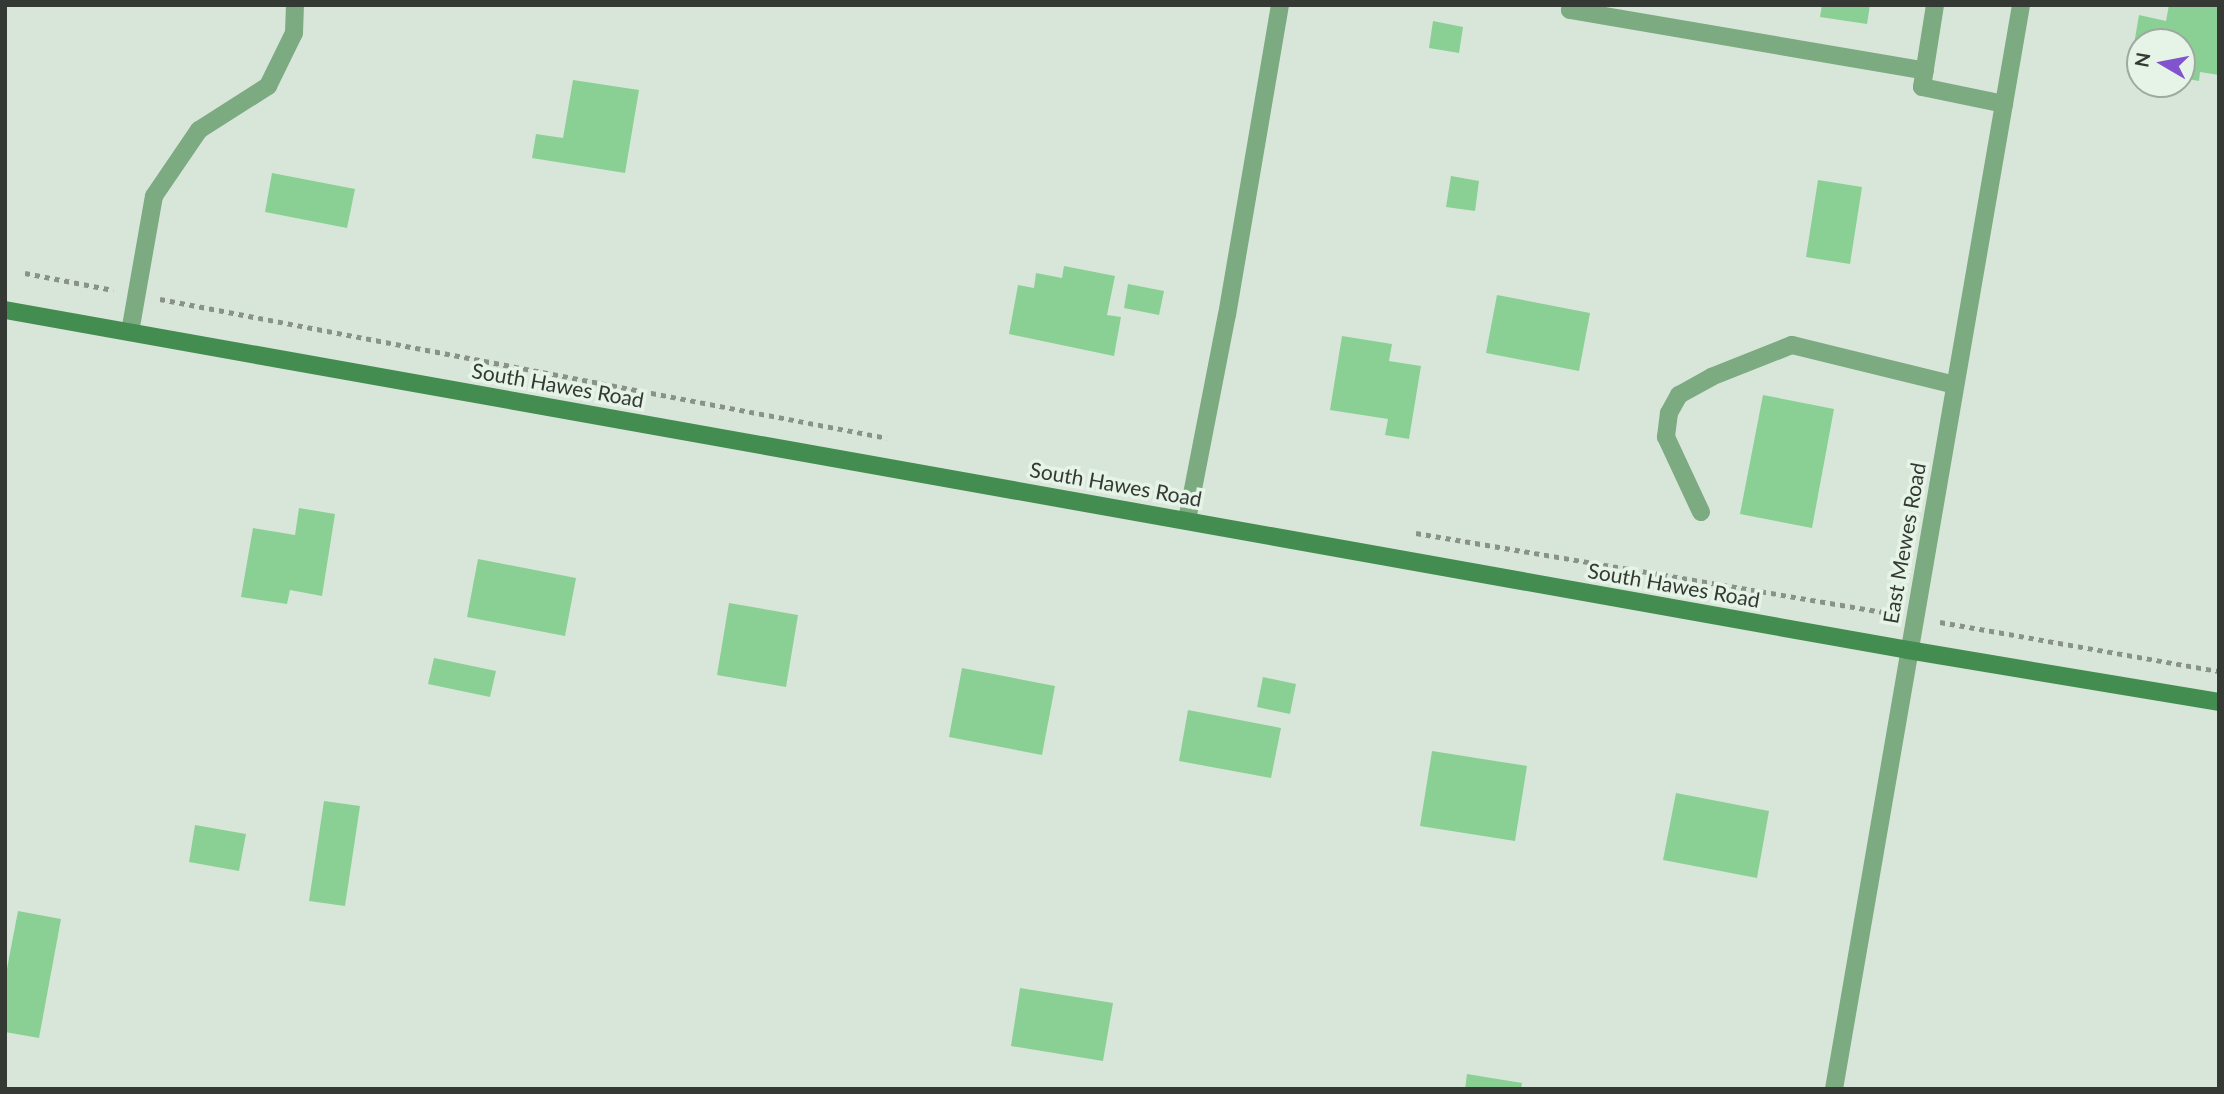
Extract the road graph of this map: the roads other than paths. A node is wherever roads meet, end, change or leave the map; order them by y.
1 (295, 5) edge
2 (1280, 5) edge
3 (1571, 5) edge
4 (1936, 5) edge
5 (2021, 5) edge
6 (1925, 71) junction
7 (2004, 104) junction
8 (5, 310) edge
9 (130, 331) junction
10 (1955, 385) junction
11 (1701, 512) dead end
12 (1187, 520) junction
13 (1908, 650) junction
14 (2219, 702) edge
15 (1833, 1089) edge

1 - 9 street
2 - 12 street
3 - 6 street
4 - 6 street
5 - 7 street, East Mewes Road
6 - 7 street
7 - 10 street, East Mewes Road
8 - 9 main road, South Hawes Road
9 - 12 main road, South Hawes Road
10 - 11 street
10 - 13 street, East Mewes Road
12 - 13 main road, South Hawes Road
13 - 14 main road, South Hawes Road
13 - 15 street, East Mewes Road

